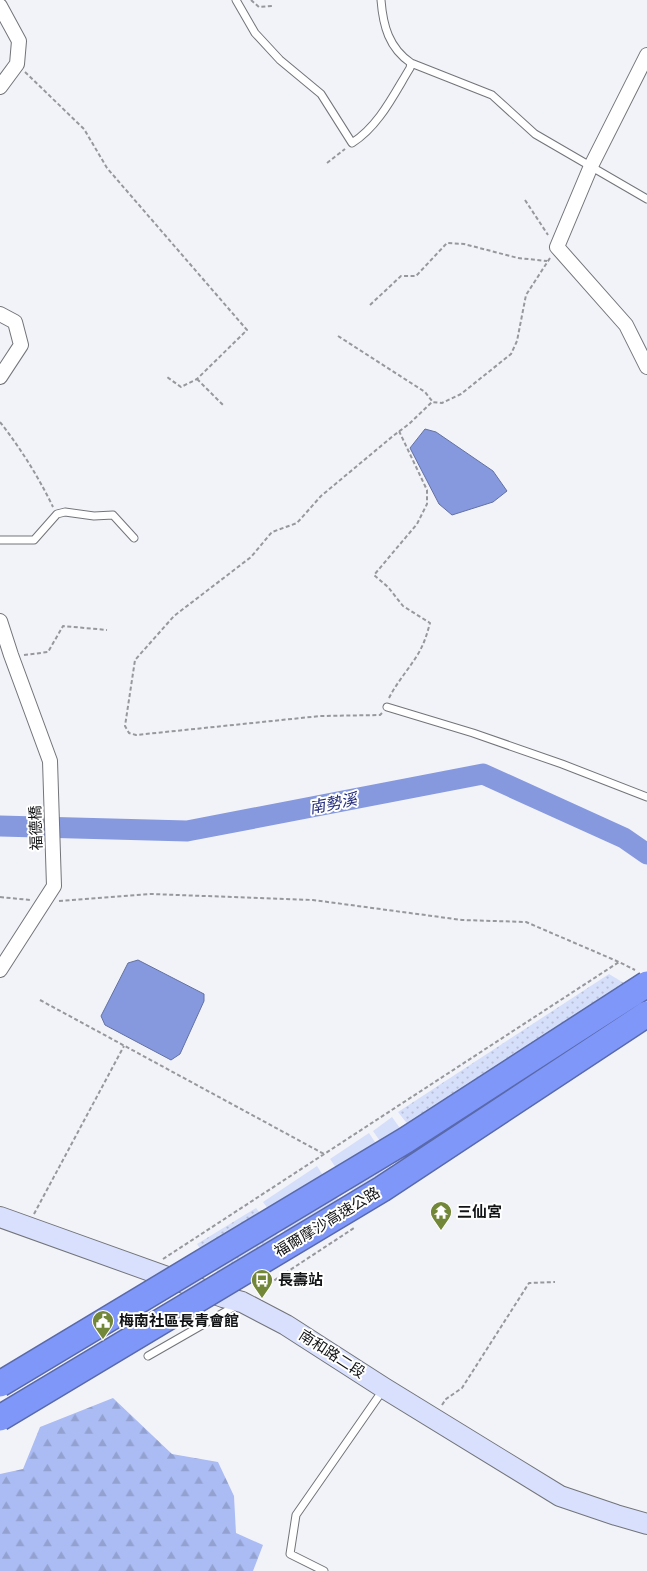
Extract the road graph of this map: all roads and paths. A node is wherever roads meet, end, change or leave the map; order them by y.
1 (236, 0) edge
2 (251, 0) edge
3 (381, 0) edge
4 (0, 6) edge
5 (273, 6) dead end
6 (6, 27) edge
7 (647, 56) edge
8 (411, 63) junction
9 (16, 64) junction
10 (0, 87) edge
11 (352, 143) junction
12 (327, 163) dead end
13 (591, 166) junction
14 (647, 199) edge
15 (525, 200) dead end
16 (556, 247) junction
17 (548, 261) junction
18 (370, 305) dead end
19 (0, 314) edge
20 (338, 336) dead end
21 (647, 367) edge
22 (167, 376) dead end
23 (0, 377) edge
24 (197, 379) junction
25 (432, 402) junction
26 (224, 406) dead end
27 (0, 422) edge
28 (399, 431) junction
29 (57, 514) junction
30 (134, 538) dead end
31 (0, 540) edge
32 (0, 621) edge
33 (106, 630) dead end
34 (11, 655) junction
35 (387, 707) junction
36 (647, 797) edge
37 (0, 897) edge
38 (44, 902) junction
39 (619, 962) junction
40 (0, 970) edge
41 (644, 978) edge
42 (40, 1000) dead end
43 (647, 1014) edge
44 (124, 1046) junction
45 (324, 1154) junction
46 (0, 1217) edge
47 (27, 1227) junction
48 (147, 1270) junction
49 (555, 1282) dead end
50 (242, 1302) junction
51 (148, 1356) dead end
52 (0, 1384) edge
53 (384, 1388) junction
54 (433, 1417) junction
55 (0, 1418) edge
56 (647, 1524) edge
57 (324, 1571) edge

1 - 11 lane
2 - 5 path
3 - 8 lane
4 - 6 street
6 - 9 street
7 - 13 street
8 - 11 lane
8 - 13 lane
9 - 10 street
9 - 24 path
11 - 12 path
13 - 14 lane
13 - 16 street
15 - 16 path
16 - 17 path
16 - 21 street
17 - 18 path
17 - 25 path
19 - 23 street
20 - 25 path
22 - 24 path
24 - 26 path
25 - 28 path
27 - 29 path
28 - 35 path
28 - 35 path
29 - 30 lane
29 - 31 lane
32 - 34 street, 福德橋
33 - 34 path
34 - 38 street, 福德橋
35 - 36 lane
37 - 38 path
38 - 39 path
38 - 40 street, 福德橋
39 - 41 path
39 - 45 path
41 - 52 highway, 福爾摩沙高速公路, bridge
42 - 44 path
43 - 55 highway, 福爾摩沙高速公路, bridge
44 - 45 path
44 - 47 path
45 - 48 path
46 - 47 main road, 南和路二段
47 - 48 main road, 南和路二段
48 - 50 main road, 南和路二段
49 - 54 path
50 - 51 lane
50 - 53 main road, 南和路二段
53 - 54 main road, 南和路二段
53 - 57 lane
54 - 56 main road, 南和路二段

